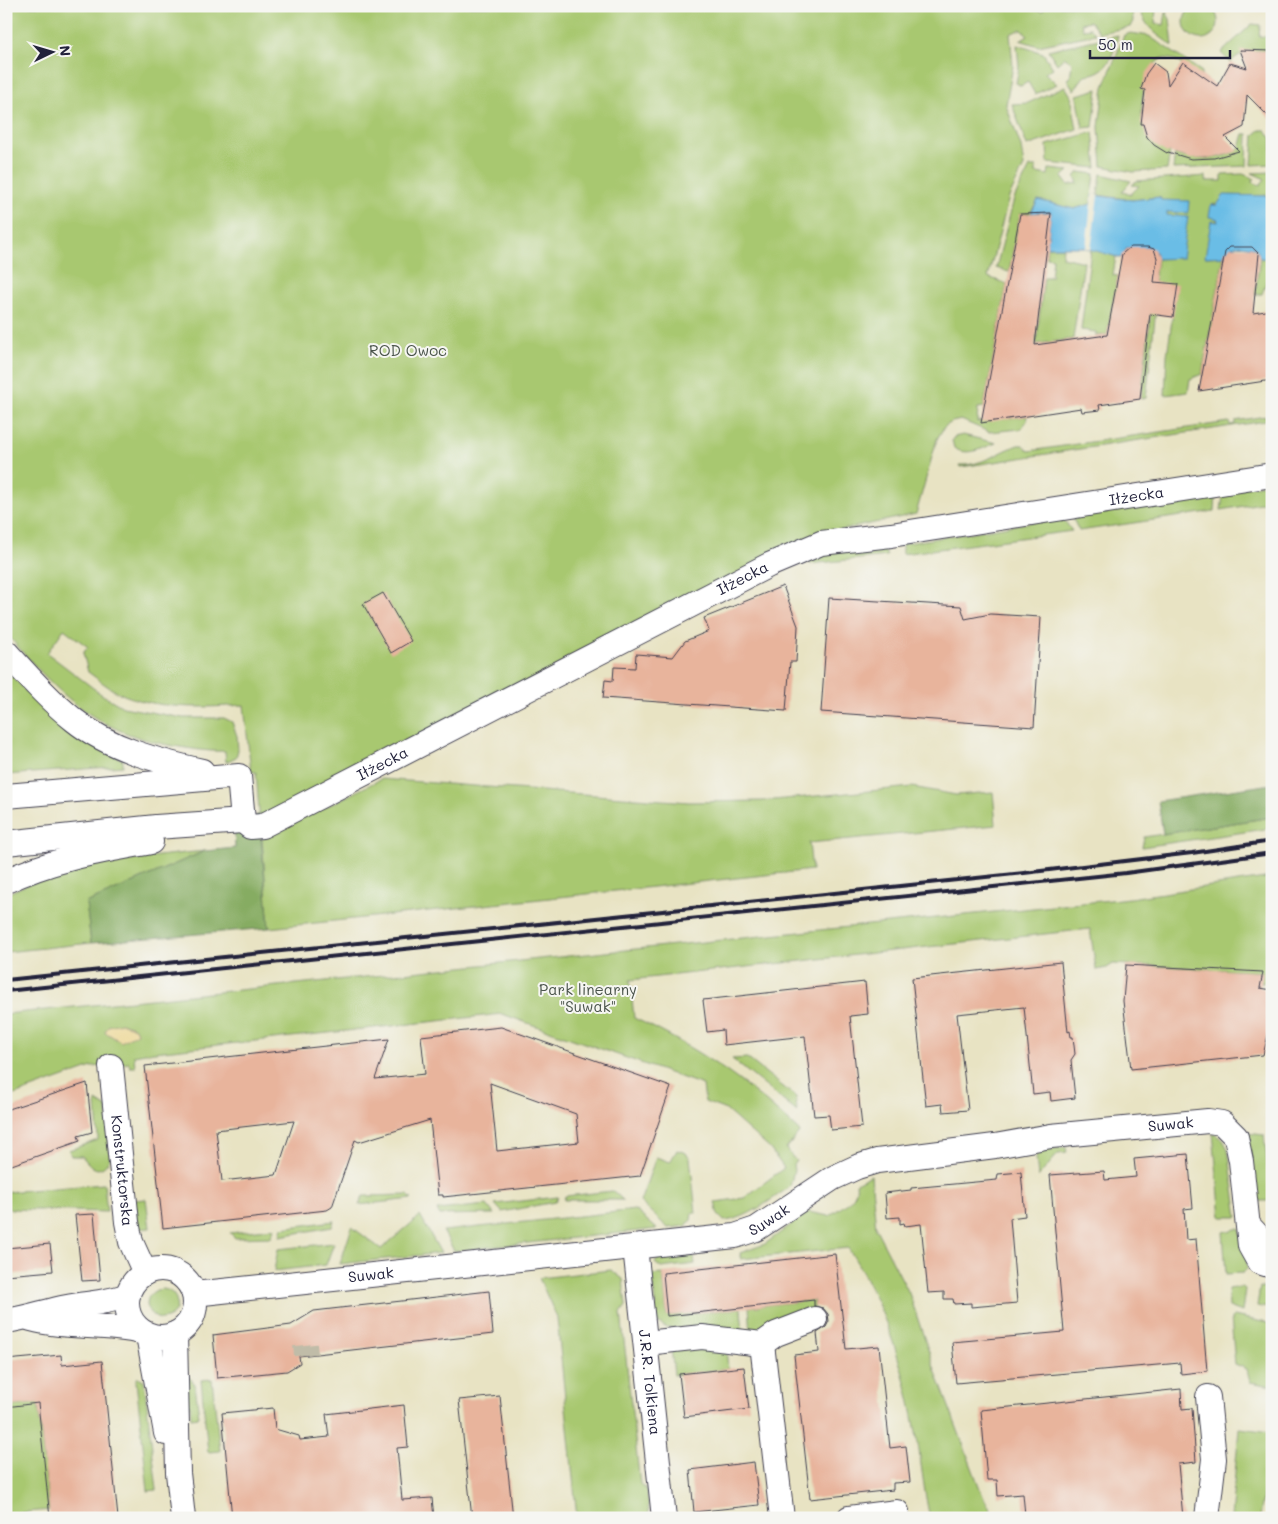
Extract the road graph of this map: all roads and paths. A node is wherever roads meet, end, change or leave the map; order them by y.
1 (1272, 475) edge
2 (6, 652) edge
3 (231, 776) junction
4 (6, 796) edge
5 (245, 823) junction
6 (6, 843) edge
7 (6, 881) edge
8 (111, 1066) dead end
9 (1250, 1227) junction
10 (1272, 1246) edge
11 (635, 1247) junction
12 (1272, 1266) edge
13 (145, 1273) junction
14 (194, 1294) junction
15 (128, 1295) junction
16 (18, 1319) edge
17 (815, 1319) dead end
18 (145, 1333) junction
19 (175, 1334) junction
20 (646, 1343) junction
21 (762, 1344) junction
22 (1208, 1397) dead end
23 (178, 1473) junction
24 (897, 1512) dead end
25 (183, 1518) edge
26 (664, 1518) edge
27 (782, 1518) edge
28 (851, 1518) edge
29 (1207, 1518) edge

1 - 5 street, Iłżecka
2 - 3 street
3 - 4 street
3 - 5 street
5 - 6 street
5 - 7 street
8 - 13 street, Konstruktorska
9 - 10 street
9 - 11 street, Suwak
9 - 12 street, Suwak
11 - 14 street, Suwak
11 - 20 street, J.R.R. Tolkiena
13 - 14 street
13 - 15 street
14 - 19 street
15 - 16 street
15 - 18 street
16 - 18 street
17 - 21 street
18 - 19 street
18 - 23 street
19 - 23 street
20 - 21 street
20 - 26 street, J.R.R. Tolkiena
21 - 27 street
22 - 29 street
23 - 25 street
24 - 28 street

